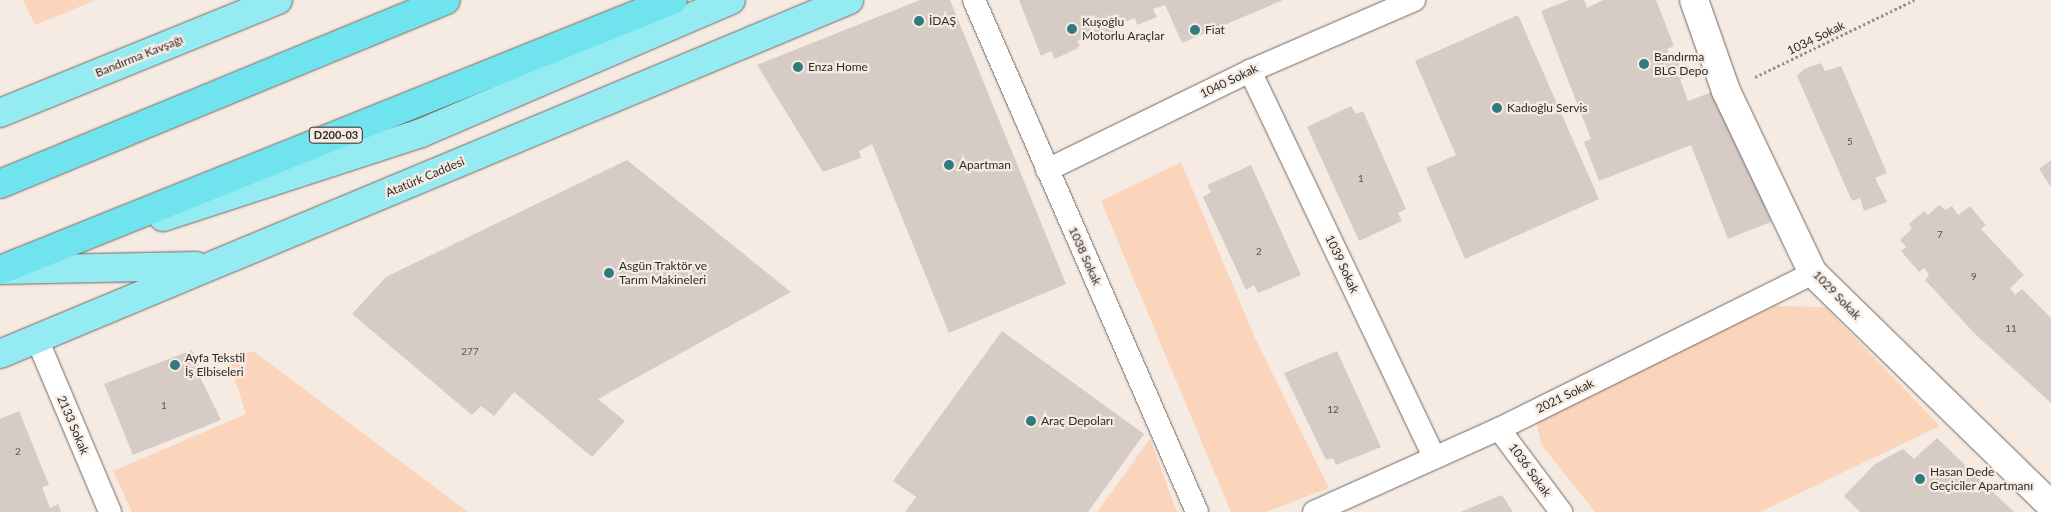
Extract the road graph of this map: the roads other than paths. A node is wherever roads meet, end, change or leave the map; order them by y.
1 (278, 0) edge
2 (446, 0) edge
3 (673, 0) edge
4 (731, 0) edge
5 (849, 0) edge
6 (974, 0) edge
7 (1414, 0) edge
8 (1694, 0) edge
9 (1250, 71) junction
10 (0, 113) edge
11 (1048, 170) junction
12 (0, 184) edge
13 (212, 266) junction
14 (0, 270) edge
15 (1813, 273) junction
16 (37, 338) junction
17 (0, 354) edge
18 (1500, 429) junction
19 (1434, 456) junction
20 (2051, 505) edge
21 (110, 512) edge
22 (1197, 512) edge
23 (1314, 512) edge
24 (1561, 512) edge

1 - 10 main road, Bandırma Kavşağı
2 - 12 highway
3 - 14 highway, D200-03
4 - 14 main road
5 - 13 main road, Atatürk Caddesi
6 - 11 lane, 1038 Sokak
7 - 9 lane, 1040 Sokak
8 - 15 street, 1029 Sokak
9 - 11 lane, 1040 Sokak
9 - 19 lane, 1039 Sokak
11 - 22 lane, 1038 Sokak
13 - 14 main road
13 - 16 main road, Atatürk Caddesi
15 - 18 lane, 2021 Sokak
15 - 20 street, 1029 Sokak
16 - 17 main road, Atatürk Caddesi
16 - 21 lane, 2133 Sokak
18 - 19 lane, 2021 Sokak
18 - 24 lane, 1036 Sokak
19 - 23 lane, 2021 Sokak

